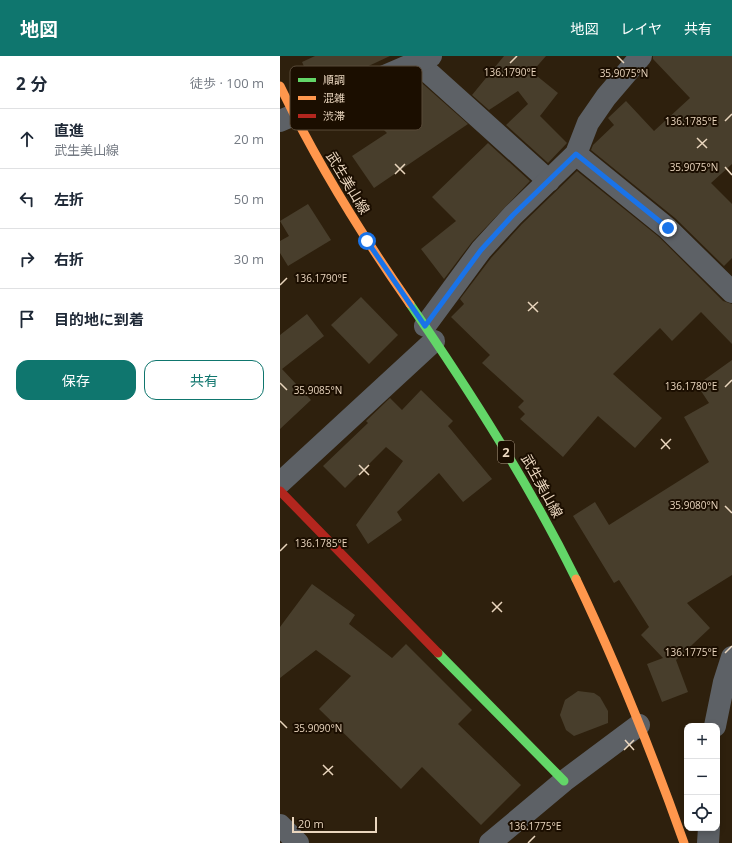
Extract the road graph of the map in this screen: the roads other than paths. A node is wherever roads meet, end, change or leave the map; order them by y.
1 (641, 56) edge
2 (419, 60) edge
3 (405, 66) edge
4 (280, 86) edge
5 (287, 118) edge
6 (295, 130) edge
7 (576, 154) junction
8 (549, 181) junction
9 (732, 292) edge
10 (429, 333) junction
11 (280, 483) edge
12 (280, 491) edge
13 (732, 657) edge
14 (716, 723) edge
15 (640, 725) junction
16 (564, 781) junction
17 (280, 825) edge
18 (709, 831) edge
19 (298, 843) edge
20 (490, 843) edge
21 (684, 843) edge
22 (708, 843) edge

1 - 7 street
2 - 3 street
2 - 8 street
4 - 5 main road, 武生美山線 / 2
6 - 10 main road, 武生美山線 / 2
7 - 8 street
7 - 9 street
8 - 10 street
10 - 11 street
10 - 15 main road, 武生美山線 / 2
12 - 16 main road
13 - 14 street
15 - 16 street
15 - 21 main road, 武生美山線 / 2
16 - 20 street
17 - 19 street
18 - 22 street

